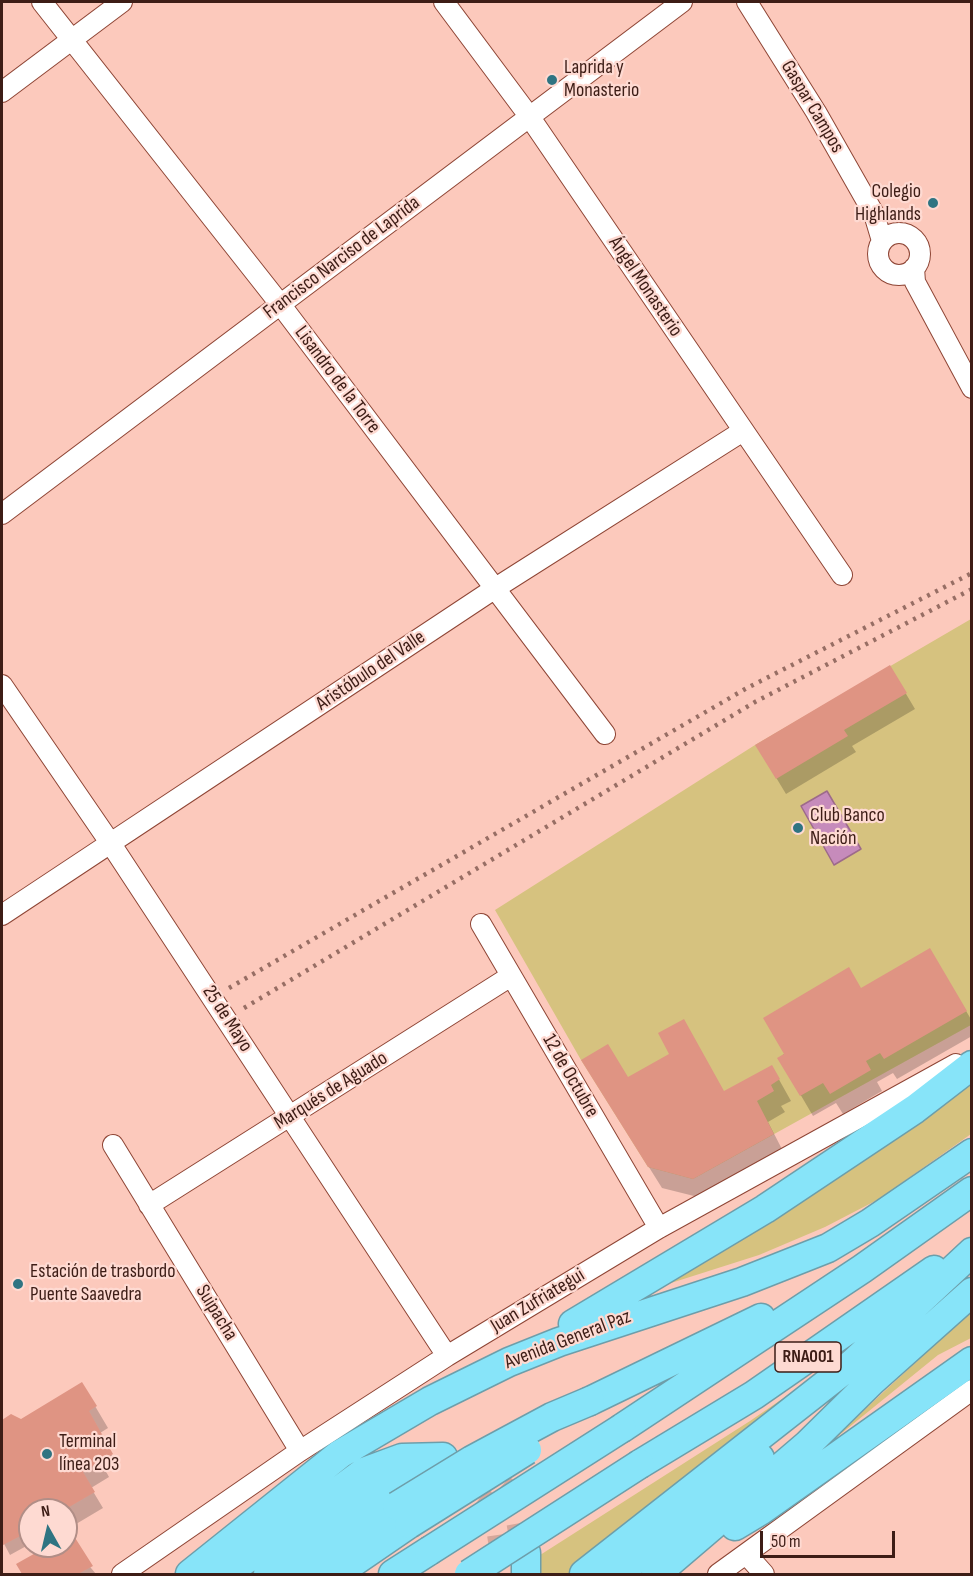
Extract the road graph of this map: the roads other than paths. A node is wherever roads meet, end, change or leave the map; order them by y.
1 (42, 2) edge
2 (122, 2) edge
3 (444, 2) edge
4 (682, 2) edge
5 (747, 2) edge
6 (71, 40) junction
7 (2, 92) edge
8 (529, 116) junction
9 (889, 237) junction
10 (911, 275) junction
11 (280, 304) junction
12 (972, 388) edge
13 (743, 431) junction
14 (2, 514) edge
15 (842, 575) dead end
16 (494, 589) junction
17 (2, 685) edge
18 (605, 734) dead end
19 (111, 844) junction
20 (2, 915) edge
21 (481, 924) dead end
22 (512, 976) junction
23 (972, 1056) edge
24 (972, 1065) edge
25 (291, 1116) junction
26 (113, 1145) dead end
27 (972, 1153) edge
28 (972, 1191) edge
29 (149, 1205) junction
30 (659, 1228) junction
31 (972, 1245) edge
32 (972, 1252) edge
33 (862, 1269) junction
34 (972, 1292) edge
35 (447, 1356) junction
36 (972, 1361) edge
37 (509, 1362) junction
38 (853, 1363) junction
39 (970, 1393) edge
40 (300, 1451) junction
41 (443, 1458) tunnel mouth
42 (415, 1480) tunnel mouth
43 (403, 1515) junction
44 (747, 1555) junction
45 (666, 1567) edge
46 (122, 1575) edge
47 (190, 1575) edge
48 (226, 1575) edge
49 (268, 1575) edge
50 (302, 1575) edge
51 (336, 1575) edge
52 (393, 1575) edge
53 (470, 1575) edge
54 (584, 1575) edge
55 (618, 1575) edge
56 (718, 1575) edge
57 (764, 1575) edge

1 - 6 street, Lisandro de la Torre
2 - 6 street
3 - 8 street, Ángel Monasterio
4 - 8 street, Francisco Narciso de Laprida
5 - 9 street, Gaspar Campos
6 - 7 street
6 - 11 street, Lisandro de la Torre
8 - 11 street, Francisco Narciso de Laprida
8 - 13 street, Ángel Monasterio
9 - 10 street
9 - 10 street
10 - 12 street
11 - 14 street, Francisco Narciso de Laprida
11 - 16 street, Lisandro de la Torre
13 - 15 street, Ángel Monasterio
13 - 16 street, Aristóbulo del Valle
16 - 18 street, Lisandro de la Torre
16 - 19 street, Aristóbulo del Valle
17 - 19 street, 25 de Mayo
19 - 20 street, Aristóbulo del Valle
19 - 25 street, 25 de Mayo
21 - 22 street, 12 de Octubre
22 - 25 street, Marqués de Aguado
22 - 30 street, 12 de Octubre
23 - 30 street, Juan Zufriategui
24 - 37 highway
25 - 29 street, Marqués de Aguado
25 - 35 street, 25 de Mayo
26 - 29 street, Suipacha
27 - 37 highway, Avenida General Paz
28 - 33 highway, RNA001
29 - 40 street, Suipacha
30 - 35 street, Juan Zufriategui
31 - 53 highway, RNA001, bridge
32 - 38 highway
33 - 43 highway, bridge
33 - 52 highway, RNA001, bridge
34 - 45 highway
35 - 40 street, Juan Zufriategui
36 - 45 highway
37 - 47 highway, Avenida General Paz
38 - 54 highway
38 - 55 highway
39 - 44 street
40 - 46 street, Juan Zufriategui
41 - 48 highway
42 - 49 highway
43 - 50 highway
43 - 51 highway
44 - 56 street
44 - 57 street

